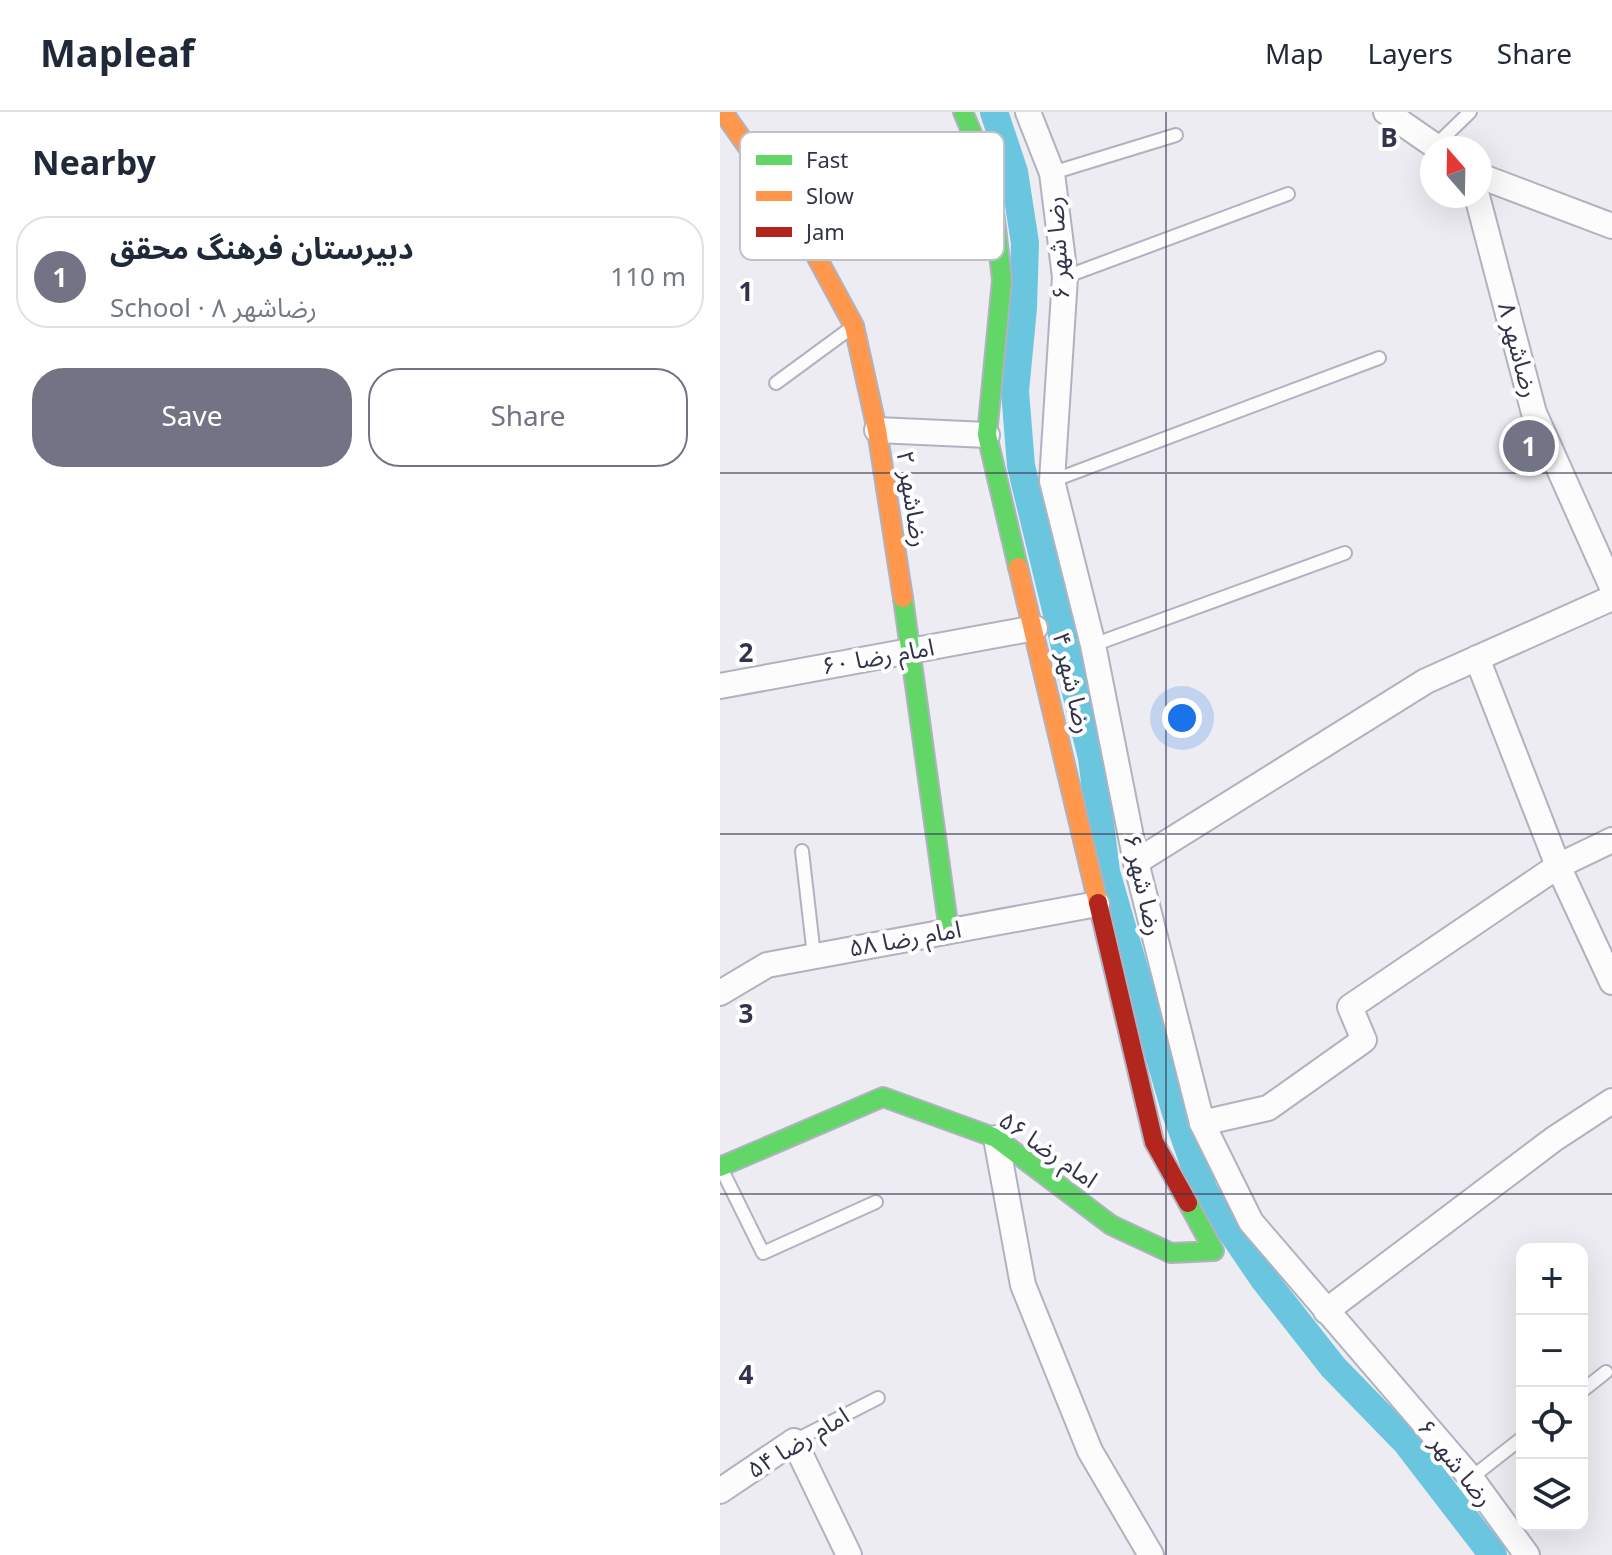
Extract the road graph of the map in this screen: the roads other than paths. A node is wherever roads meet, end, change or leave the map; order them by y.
1 (723, 112) edge
2 (963, 112) edge
3 (1028, 112) edge
4 (1386, 112) edge
5 (1470, 112) edge
6 (971, 132) edge
7 (1176, 135) dead end
8 (740, 136) edge
9 (1421, 136) edge
10 (1447, 136) edge
11 (1052, 173) junction
12 (1492, 181) edge
13 (1288, 194) dead end
14 (1480, 208) edge
15 (1612, 226) edge
16 (818, 260) edge
17 (1000, 260) edge
18 (1065, 277) junction
19 (854, 326) junction
20 (1379, 358) dead end
21 (776, 383) dead end
22 (877, 430) junction
23 (987, 435) junction
24 (1052, 481) junction
25 (1345, 553) dead end
26 (1612, 587) edge
27 (1612, 598) edge
28 (1035, 628) junction
29 (1093, 645) junction
30 (912, 652) junction
31 (1477, 658) junction
32 (720, 686) edge
33 (1612, 840) edge
34 (802, 851) dead end
35 (1136, 862) junction
36 (1558, 866) junction
37 (1097, 904) junction
38 (949, 931) junction
39 (814, 956) junction
40 (1612, 982) edge
41 (720, 993) edge
42 (1612, 1101) edge
43 (1202, 1123) junction
44 (996, 1138) junction
45 (720, 1167) edge
46 (876, 1202) dead end
47 (1214, 1251) joint
48 (1326, 1311) junction
49 (1606, 1372) dead end
50 (1587, 1387) edge
51 (878, 1398) dead end
52 (794, 1441) junction
53 (1516, 1443) edge
54 (1471, 1478) junction
55 (720, 1491) edge
56 (849, 1555) edge
57 (1151, 1555) edge
58 (1527, 1555) edge

1 - 8 street, رضاشهر ۲
2 - 6 street, رضا شهر ۴
3 - 11 street, رضا شهر ۶
4 - 9 street
5 - 10 lane
7 - 11 lane
11 - 18 street, رضا شهر ۶
12 - 15 street
13 - 18 lane
14 - 26 street, رضاشهر ۸
16 - 19 street, رضاشهر ۲
17 - 23 street, رضا شهر ۴
18 - 24 street, رضا شهر ۶
19 - 21 lane
19 - 22 street, رضاشهر ۲
20 - 24 lane
22 - 23 street
22 - 30 street, رضاشهر ۲
23 - 28 street, رضا شهر ۴
24 - 29 street, رضا شهر ۶
25 - 29 lane
27 - 31 street
28 - 30 street, امام رضا ۶۰
28 - 37 street, رضا شهر ۴
29 - 35 street, رضا شهر ۶
30 - 32 street, امام رضا ۶۰
30 - 38 street, رضاشهر ۲
31 - 35 street
31 - 36 street
33 - 36 street
34 - 39 lane
35 - 43 street, رضا شهر ۶
36 - 40 street
36 - 43 street
37 - 38 street, امام رضا ۵۸
37 - 47 street, رضا شهر ۴
38 - 39 street, امام رضا ۵۸
39 - 41 street, امام رضا ۵۸
42 - 48 street
43 - 48 street, رضا شهر ۶
44 - 45 street, امام رضا ۵۶
44 - 47 street, امام رضا ۵۶
44 - 57 street
45 - 46 lane
48 - 54 street, رضا شهر ۶
49 - 50 lane
51 - 52 lane, امام رضا ۵۴
52 - 55 street, امام رضا ۵۴
52 - 56 street
53 - 54 lane
54 - 58 street, رضا شهر ۶

